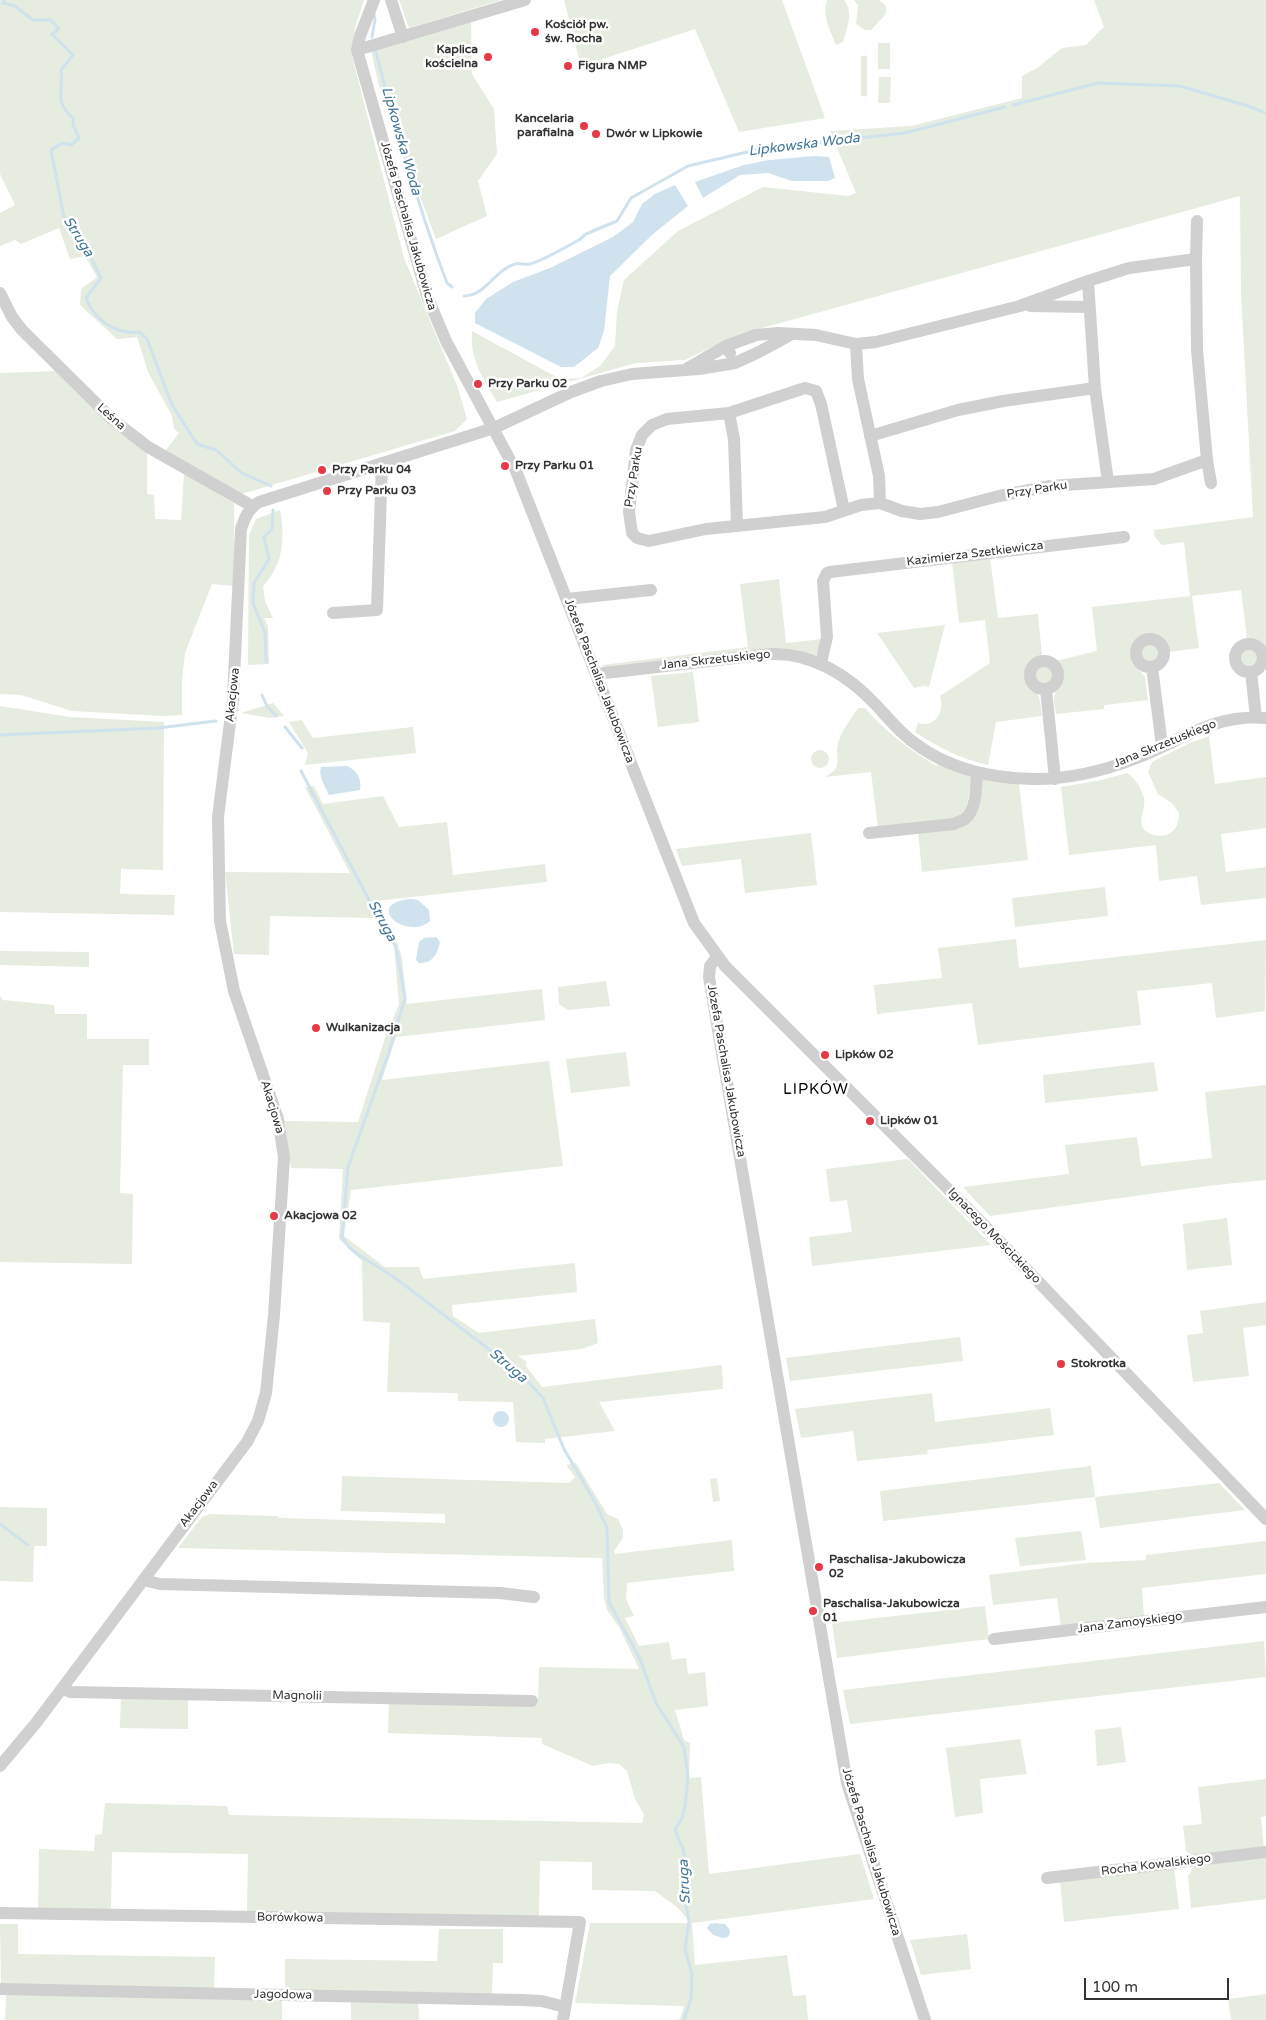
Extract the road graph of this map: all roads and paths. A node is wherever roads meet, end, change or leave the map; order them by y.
1 (374, 0) edge
2 (391, 0) edge
3 (526, 0) edge
4 (403, 37) junction
5 (357, 50) junction
6 (1197, 221) dead end
7 (1196, 259) junction
8 (1088, 281) junction
9 (0, 293) edge
10 (1020, 306) junction
11 (1089, 307) junction
12 (792, 334) junction
13 (856, 344) junction
14 (726, 346) junction
15 (735, 363) junction
16 (688, 368) junction
17 (1095, 388) junction
18 (729, 413) junction
19 (494, 428) junction
20 (870, 436) junction
21 (1207, 460) junction
22 (382, 463) junction
23 (1108, 482) junction
24 (1210, 483) dead end
25 (880, 503) junction
26 (252, 506) junction
27 (844, 510) junction
28 (737, 525) junction
29 (1124, 537) dead end
30 (651, 590) dead end
31 (567, 599) junction
32 (333, 613) dead end
33 (820, 663) junction
34 (1152, 667) dead end
35 (1251, 672) dead end
36 (596, 674) junction
37 (1046, 689) dead end
38 (1261, 718) edge
39 (1162, 746) junction
40 (977, 772) junction
41 (1055, 779) junction
42 (869, 833) dead end
43 (717, 957) junction
44 (1266, 1519) edge
45 (143, 1580) junction
46 (534, 1597) dead end
47 (1266, 1607) edge
48 (994, 1639) dead end
49 (62, 1689) junction
50 (532, 1701) dead end
51 (0, 1766) edge
52 (1266, 1852) edge
53 (1047, 1878) dead end
54 (0, 1913) edge
55 (0, 1989) edge
56 (565, 2007) junction
57 (563, 2020) edge
58 (924, 2020) edge

1 - 5 street
2 - 4 street
3 - 4 street
4 - 5 street
5 - 19 street, Józefa Paschalisa Jakubowicza
6 - 7 street
7 - 8 street
7 - 21 street
8 - 10 street
8 - 11 street
9 - 26 street, Leśna
10 - 11 street
10 - 13 street
11 - 17 street
12 - 13 street
12 - 14 street
12 - 15 street
13 - 20 street
14 - 15 street
14 - 16 street
15 - 16 street
16 - 19 street
17 - 20 street
17 - 23 street
18 - 27 street, Przy Parku
18 - 28 street
18 - 28 street, Przy Parku
19 - 22 street
19 - 31 street, Józefa Paschalisa Jakubowicza
20 - 25 street
21 - 23 street, Przy Parku
21 - 24 street
22 - 26 street
22 - 32 street
23 - 25 street, Przy Parku
25 - 27 street, Przy Parku
26 - 45 street, Akacjowa
27 - 28 street, Przy Parku
29 - 33 street, Kazimierza Szetkiewicza
30 - 31 street
31 - 36 street, Józefa Paschalisa Jakubowicza
33 - 36 street, Jana Skrzetuskiego
33 - 40 street, Jana Skrzetuskiego
34 - 39 street
35 - 38 street
36 - 43 street, Józefa Paschalisa Jakubowicza
37 - 41 street
38 - 39 street, Jana Skrzetuskiego
39 - 41 street, Jana Skrzetuskiego
40 - 41 street, Jana Skrzetuskiego
40 - 42 street
43 - 44 street, Ignacego Mościckiego
43 - 58 street, Józefa Paschalisa Jakubowicza
45 - 46 street
45 - 49 street, Akacjowa
47 - 48 street, Jana Zamoyskiego
49 - 50 street, Magnolii
49 - 51 street, Akacjowa
52 - 53 street, Rocha Kowalskiego
54 - 56 street, Borówkowa
55 - 56 street, Jagodowa
56 - 57 street

